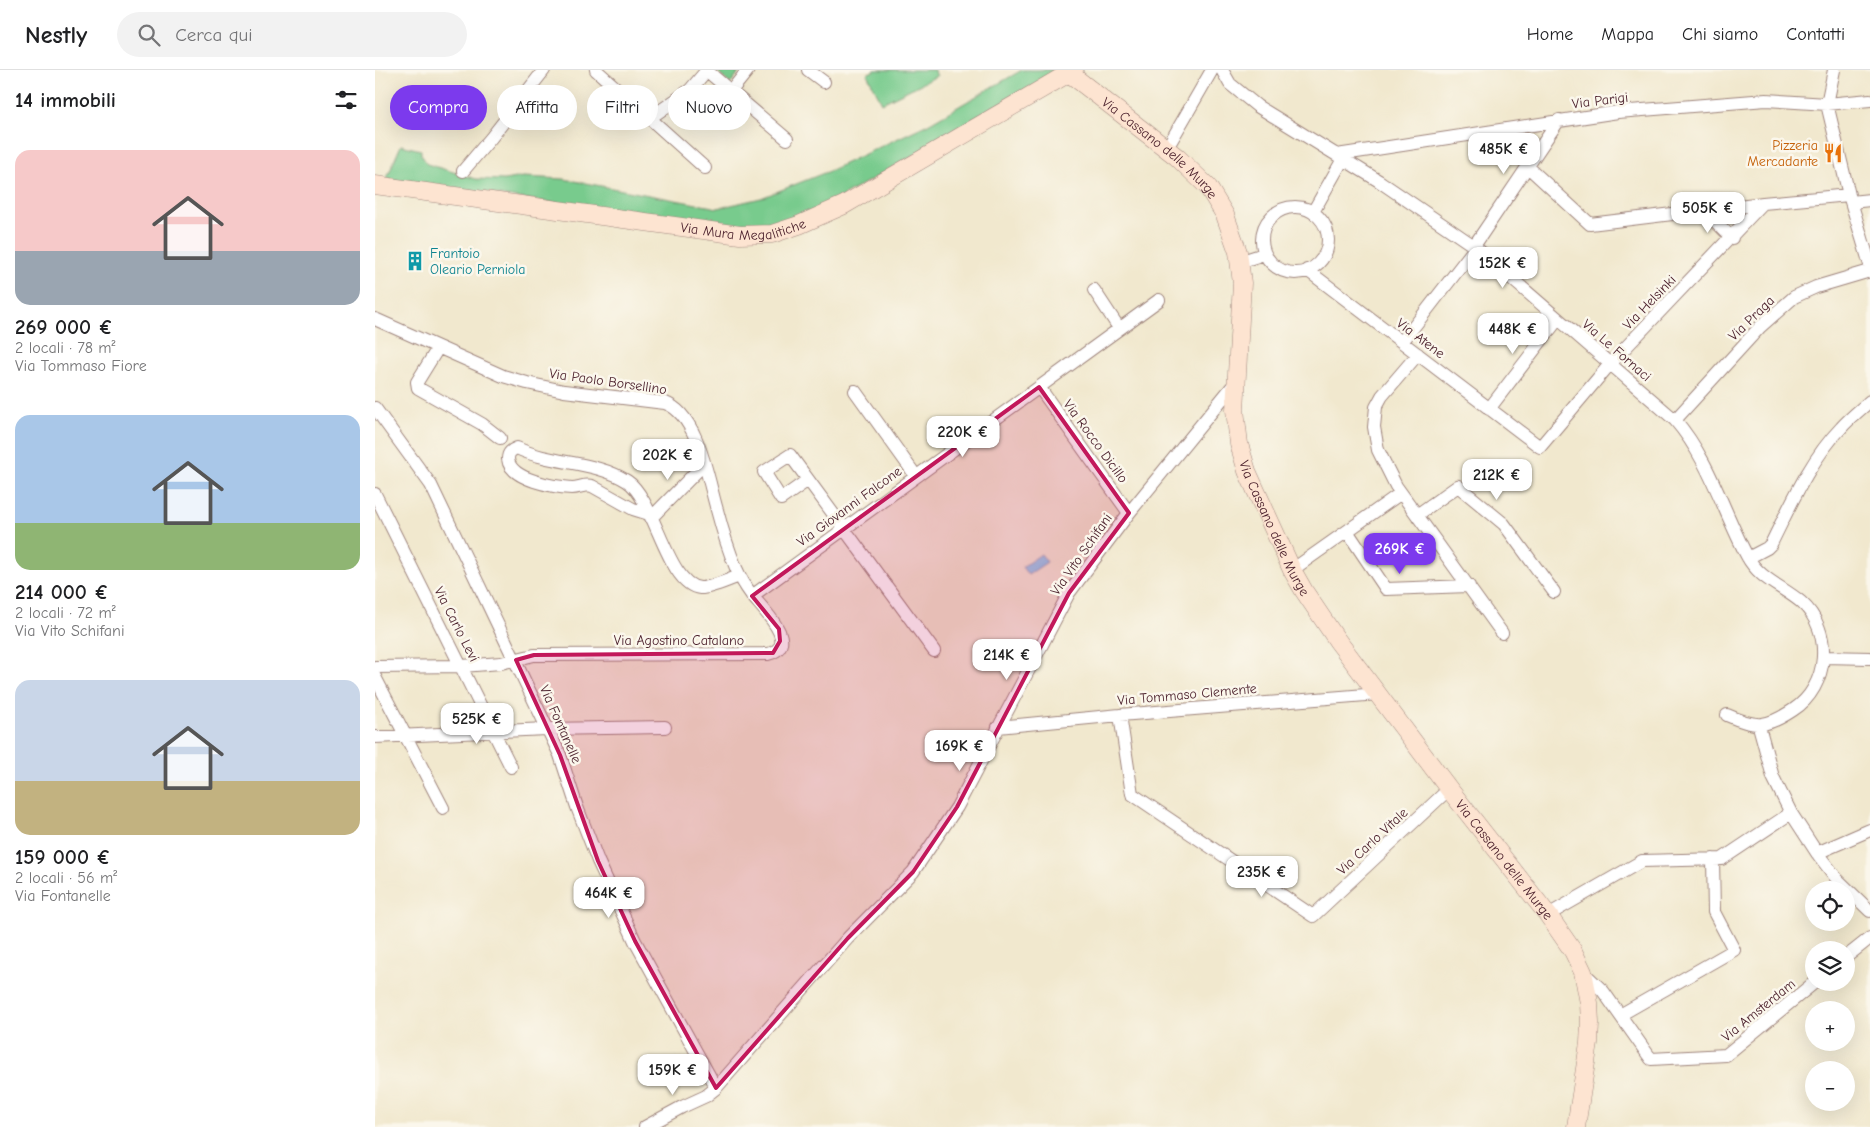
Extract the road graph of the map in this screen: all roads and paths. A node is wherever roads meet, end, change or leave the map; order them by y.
1 (543, 70) edge
2 (596, 70) edge
3 (707, 70) edge
4 (748, 70) edge
5 (809, 70) edge
6 (1212, 70) edge
7 (1222, 70) edge
8 (1834, 70) edge
9 (1069, 71) edge
10 (824, 82) dead end
11 (613, 85) edge
12 (724, 85) edge
13 (736, 85) edge
14 (1870, 100) edge
15 (1827, 104) junction
16 (751, 108) edge
17 (658, 113) edge
18 (1559, 120) junction
19 (658, 125) edge
20 (787, 139) dead end
21 (1167, 148) junction
22 (1340, 157) junction
23 (1527, 166) junction
24 (705, 168) dead end
25 (463, 171) dead end
26 (375, 185) edge
27 (1850, 198) junction
28 (1870, 200) edge
29 (1763, 203) junction
30 (1704, 210) junction
31 (1313, 212) junction
32 (1732, 238) junction
33 (1475, 247) junction
34 (1264, 254) junction
35 (1239, 262) junction
36 (1870, 265) edge
37 (1307, 270) junction
38 (1870, 271) edge
39 (1094, 290) dead end
40 (1159, 300) dead end
41 (375, 319) edge
42 (1558, 319) junction
43 (1119, 328) junction
44 (1402, 342) junction
45 (438, 348) junction
46 (1418, 354) junction
47 (1610, 364) junction
48 (1236, 382) junction
49 (1039, 387) junction
50 (855, 391) dead end
51 (1870, 402) edge
52 (375, 408) edge
53 (1489, 409) junction
54 (1675, 420) junction
55 (1540, 446) joint
56 (513, 451) junction
57 (704, 464) junction
58 (916, 476) junction
59 (808, 480) dead end
60 (1401, 493) junction
61 (375, 494) edge
62 (1129, 513) junction
63 (650, 516) junction
64 (1417, 516) junction
65 (843, 528) junction
66 (1347, 531) junction
67 (1748, 558) junction
68 (1292, 570) junction
69 (740, 576) junction
70 (1469, 586) junction
71 (1554, 592) dead end
72 (751, 596) junction
73 (1503, 633) dead end
74 (934, 651) dead end
75 (1824, 657) junction
76 (1870, 658) edge
77 (516, 660) junction
78 (462, 666) junction
79 (375, 667) edge
80 (375, 677) edge
81 (1378, 694) junction
82 (1120, 715) junction
83 (1727, 715) dead end
84 (1759, 726) junction
85 (665, 727) dead end
86 (998, 727) junction
87 (547, 729) junction
88 (493, 731) junction
89 (375, 736) edge
90 (406, 736) junction
91 (511, 767) dead end
92 (1449, 789) junction
93 (443, 808) dead end
94 (1791, 814) junction
95 (1870, 830) edge
96 (1817, 853) junction
97 (1713, 859) junction
98 (1870, 910) edge
99 (1548, 915) junction
100 (1870, 938) edge
101 (1855, 950) edge
102 (1583, 972) junction
103 (1805, 990) edge
104 (1620, 1014) junction
105 (716, 1088) junction
106 (645, 1127) edge
107 (1576, 1127) edge

1 - 25 street
2 - 11 street
3 - 12 street
3 - 17 street
4 - 13 street
5 - 10 street
6 - 21 street
7 - 22 street, Via Le Fornaci
8 - 15 street
9 - 21 street, Via Cassano delle Murge
9 - 26 street, Via Mura Megalitiche
14 - 15 street, Via Parigi
15 - 18 street, Via Parigi
15 - 27 street
16 - 20 street
18 - 22 street, Via Parigi
18 - 23 street
19 - 24 street
21 - 35 street, Via Cassano delle Murge
22 - 31 street
22 - 33 street, Via Le Fornaci
23 - 30 street
23 - 33 street
27 - 28 street
27 - 29 street
27 - 36 street
29 - 30 street
29 - 32 street, Via Helsinki
30 - 32 street
31 - 34 street
31 - 37 street
32 - 47 street, Via Helsinki
33 - 42 street, Via Le Fornaci
33 - 44 street
34 - 35 street
34 - 37 street
35 - 48 street, Via Cassano delle Murge
37 - 44 street, Via Atene
38 - 54 street, Via Praga
39 - 43 street
40 - 43 street, Via Giovanni Falcone
41 - 45 street, Via Paolo Borsellino
42 - 47 street, Via Le Fornaci
42 - 53 street
43 - 49 street, Via Giovanni Falcone
44 - 46 street, Via Atene
45 - 56 street
45 - 57 street, Via Paolo Borsellino
46 - 53 street, Via Atene
46 - 60 street
47 - 54 street, Via Le Fornaci
47 - 55 street, Via Helsinki
48 - 62 street, Via Vito Schifani
48 - 68 street, Via Cassano delle Murge
49 - 58 street, Via Giovanni Falcone
49 - 62 street, Via Rocco Dicillo
50 - 58 street
51 - 67 street
52 - 77 street, Via Fontanelle
53 - 55 street, Via Atene
54 - 67 street, Via Le Fornaci
56 - 63 street
56 - 63 street
57 - 63 street
57 - 69 street, Via Paolo Borsellino
58 - 65 street, Via Giovanni Falcone
59 - 65 street
60 - 64 street
60 - 66 street
61 - 78 street, Via Carlo Levi
62 - 86 street, Via Vito Schifani
63 - 69 street
64 - 70 street
64 - 71 street
65 - 72 street, Via Giovanni Falcone
65 - 74 street
66 - 68 street
66 - 70 street
67 - 75 street, Via Le Fornaci
68 - 81 street, Via Cassano delle Murge
69 - 72 street, Via Paolo Borsellino
70 - 73 street
72 - 77 street, Via Agostino Catalano
75 - 76 street
75 - 84 street
77 - 78 street
77 - 87 street, Via Fontanelle
78 - 79 street
78 - 88 street, Via Carlo Levi
80 - 90 street
81 - 82 street, Via Tommaso Clemente
81 - 92 street, Via Cassano delle Murge
82 - 86 street, Via Tommaso Clemente
82 - 92 street, Via Carlo Vitale
83 - 84 street
84 - 94 street
85 - 87 street
86 - 105 street, Via Vito Schifani
87 - 88 street
87 - 105 street, Via Fontanelle
88 - 90 street
88 - 91 street, Via Carlo Levi
89 - 90 street
90 - 93 street
92 - 99 street, Via Cassano delle Murge
94 - 96 street
94 - 97 street
95 - 96 street
96 - 98 street
97 - 99 street
97 - 104 street
99 - 102 street, Via Cassano delle Murge
100 - 101 street
102 - 104 street
102 - 107 street, Via Cassano delle Murge
103 - 104 street, Via Amsterdam
105 - 106 street, Via Vito Schifani

